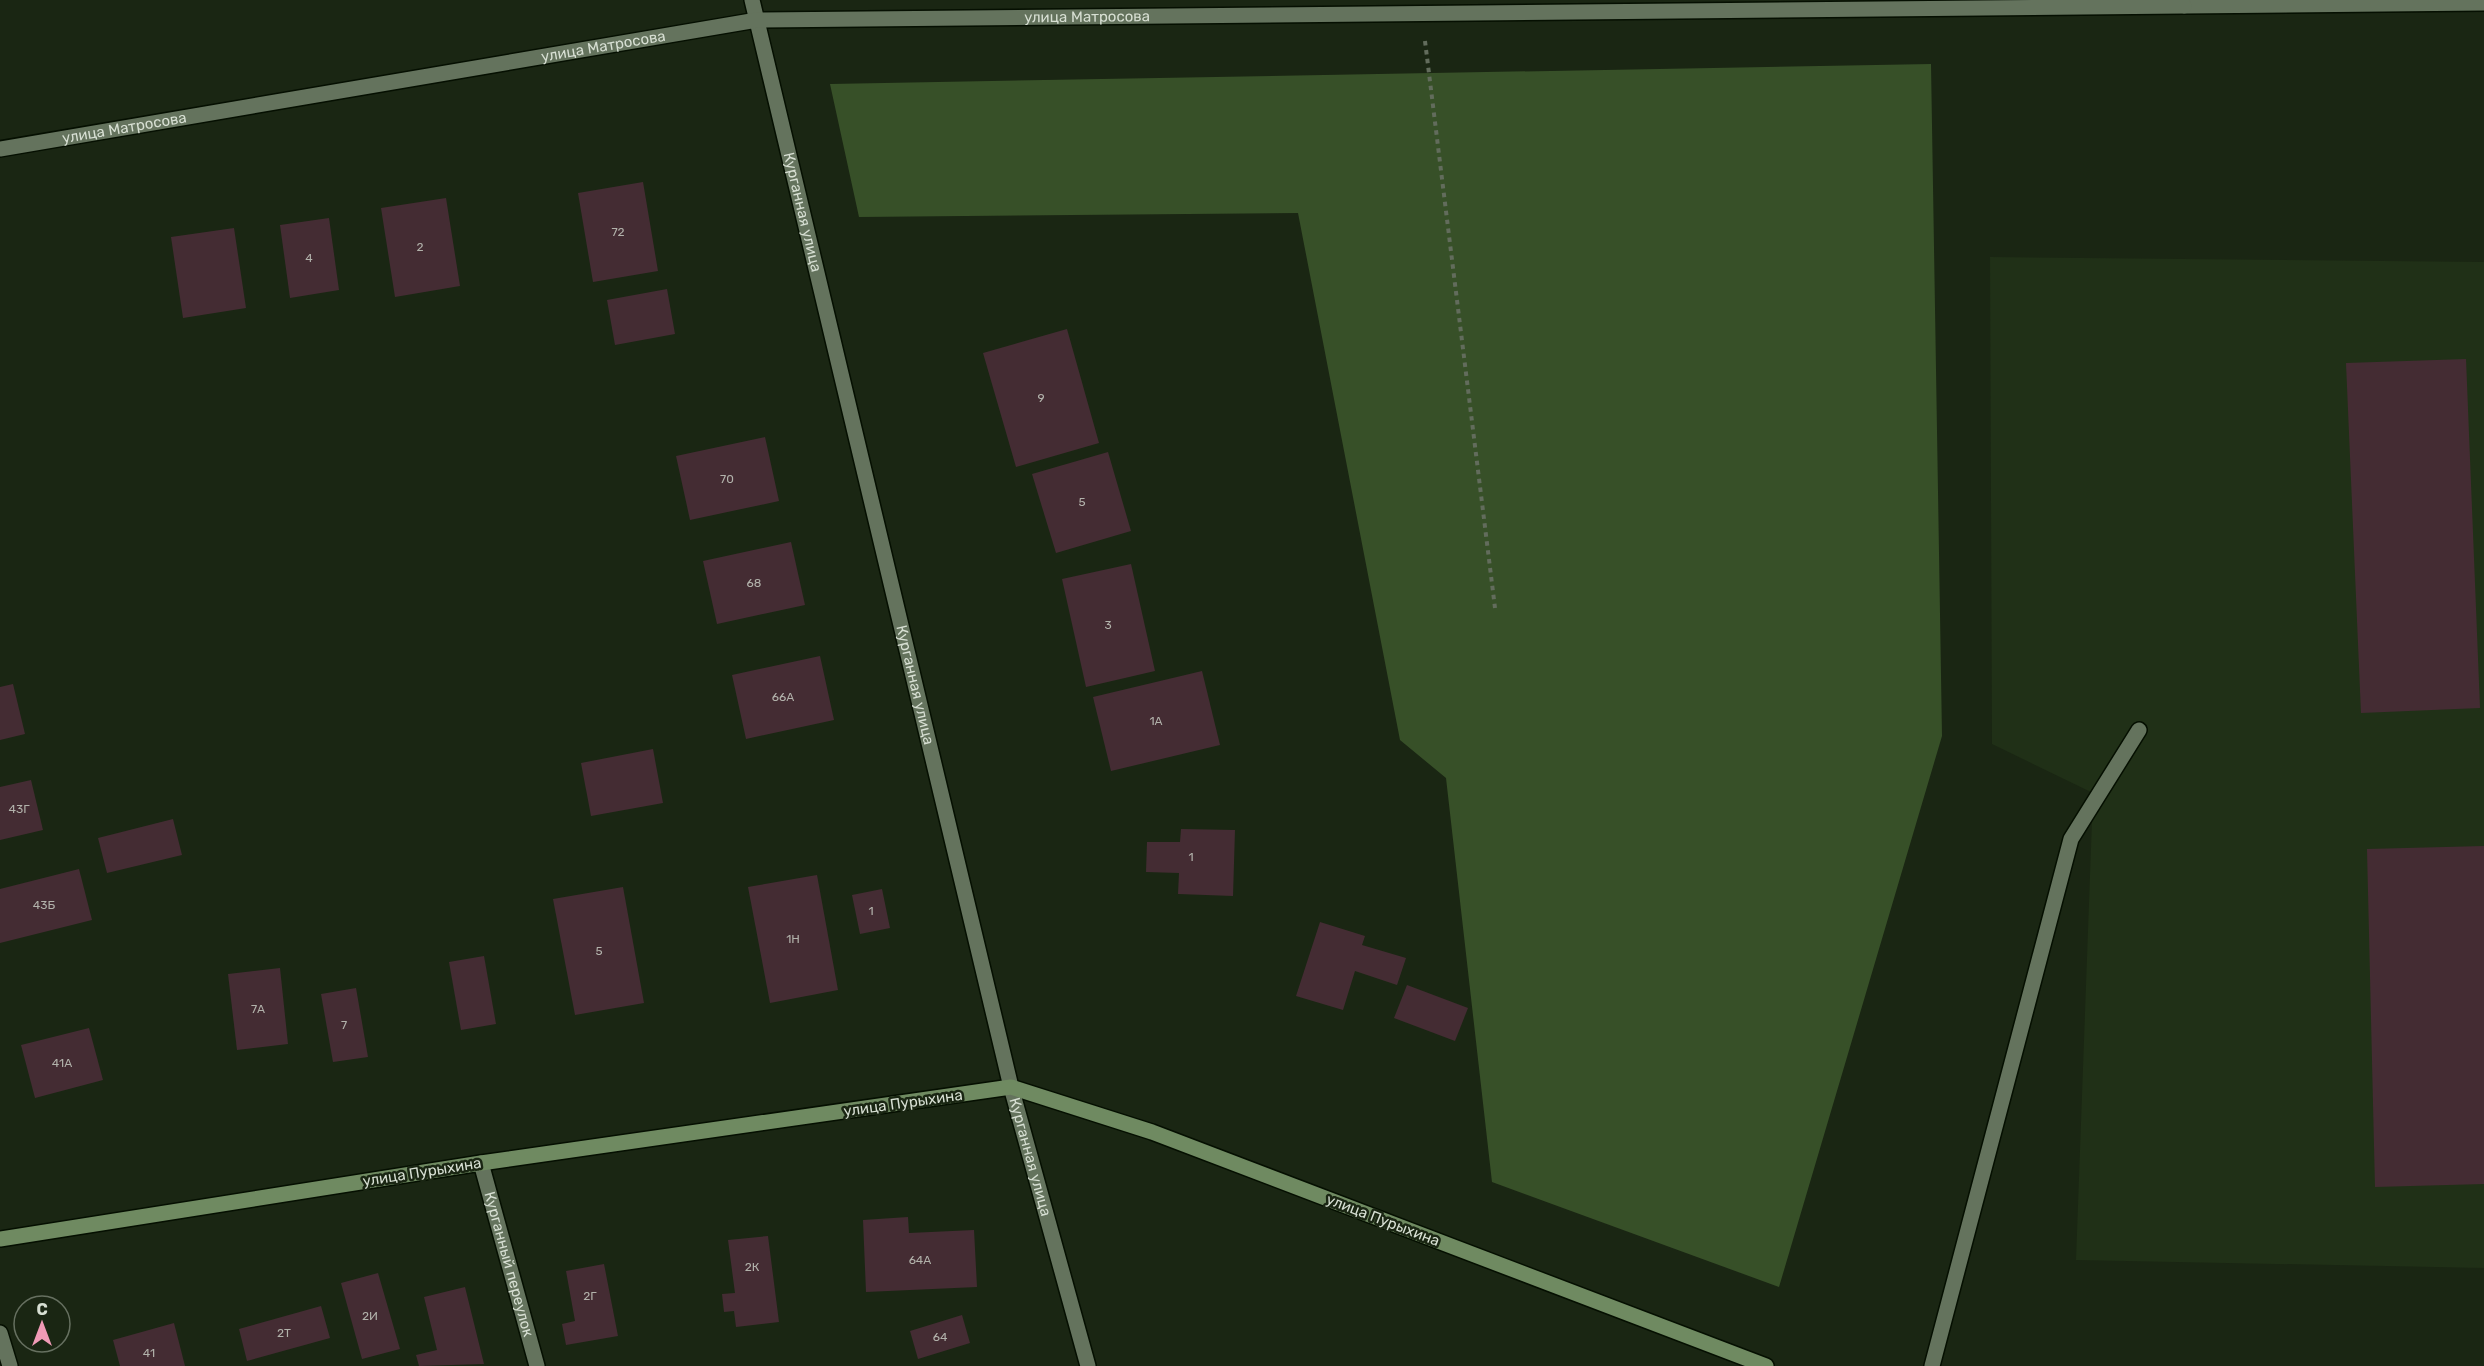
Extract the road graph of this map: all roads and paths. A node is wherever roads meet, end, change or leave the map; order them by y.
1 (752, 0) edge
2 (2484, 3) edge
3 (1422, 14) junction
4 (757, 20) junction
5 (0, 149) edge
6 (1495, 608) dead end
7 (2139, 730) dead end
8 (1011, 1088) junction
9 (481, 1163) junction
10 (0, 1239) edge
11 (0, 1333) edge
12 (10, 1366) edge
13 (537, 1366) edge
14 (1088, 1366) edge
15 (1766, 1366) edge
16 (1932, 1366) edge

1 - 4 street, Курганная улица
2 - 3 street, улица Матросова
3 - 4 street, улица Матросова
3 - 6 path
4 - 5 street, улица Матросова
4 - 8 street, Курганная улица
7 - 16 street
8 - 9 street, улица Пурыхина
8 - 14 street, Курганная улица
8 - 15 street, улица Пурыхина
9 - 10 street, улица Пурыхина
9 - 13 street, Курганный переулок
11 - 12 street

